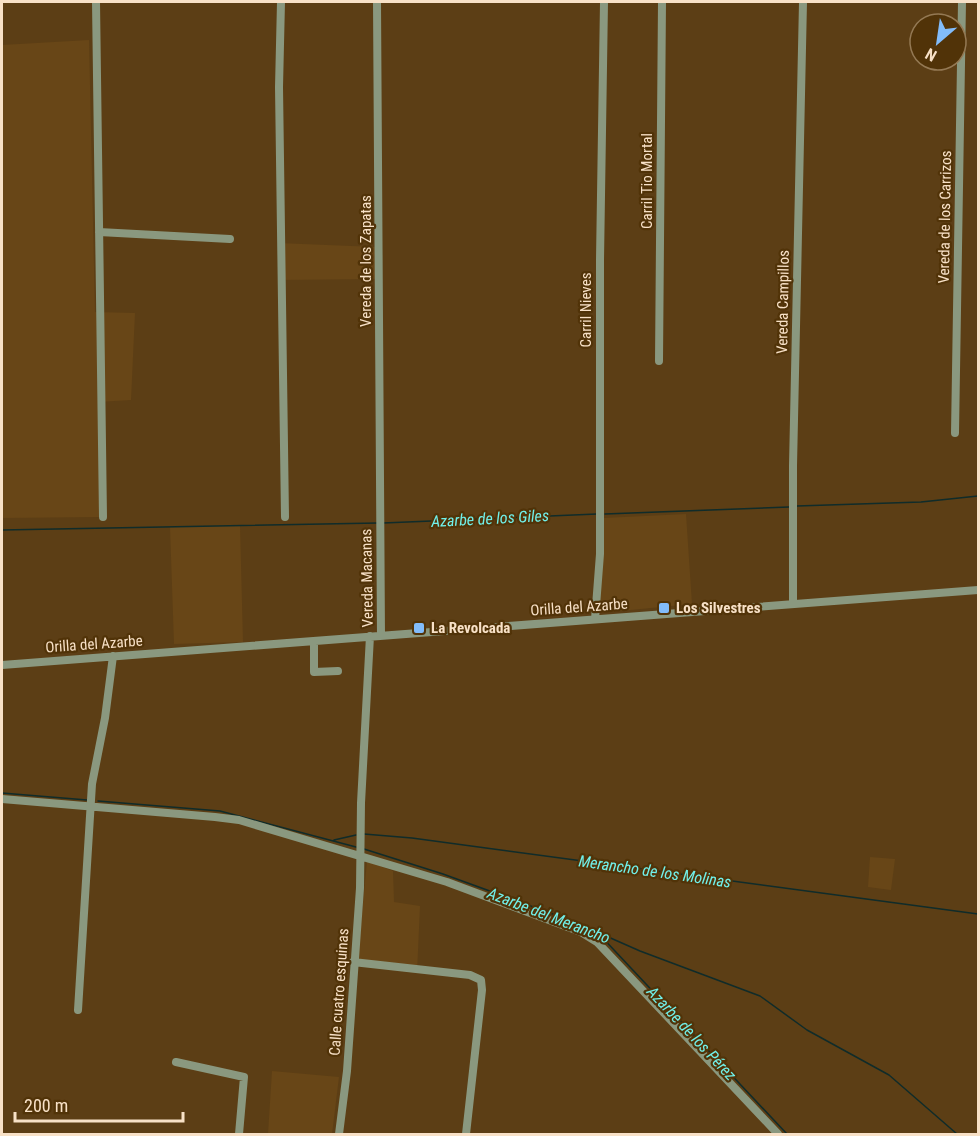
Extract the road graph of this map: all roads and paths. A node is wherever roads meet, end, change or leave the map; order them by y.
1 (96, 2) edge
2 (281, 2) edge
3 (377, 2) edge
4 (604, 2) edge
5 (662, 2) edge
6 (803, 2) edge
7 (962, 2) edge
8 (99, 232) junction
9 (230, 239) dead end
10 (659, 361) dead end
11 (956, 433) dead end
12 (104, 517) dead end
13 (285, 517) dead end
14 (380, 519) joint
15 (978, 590) edge
16 (793, 603) junction
17 (595, 619) junction
18 (370, 636) junction
19 (381, 636) junction
20 (314, 641) junction
21 (113, 656) junction
22 (2, 665) edge
23 (338, 671) dead end
24 (2, 799) edge
25 (91, 807) junction
26 (359, 851) junction
27 (353, 962) junction
28 (78, 1010) dead end
29 (176, 1062) dead end
30 (239, 1134) edge
31 (339, 1134) edge
32 (465, 1134) edge
33 (778, 1134) edge

1 - 8 street
2 - 13 street
3 - 14 street, Vereda de los Zapatas
4 - 17 street, Carril Nieves
5 - 10 street, Carril Tio Mortal
6 - 16 street, Vereda Campillos
7 - 11 street, Vereda de los Carrizos
8 - 9 street
8 - 12 street
14 - 19 street, Vereda Macanas
15 - 16 street, Orilla del Azarbe
16 - 17 street, Orilla del Azarbe
17 - 19 street, Orilla del Azarbe
18 - 19 street, Orilla del Azarbe
18 - 20 street, Orilla del Azarbe
18 - 26 street, Calle cuatro esquinas
20 - 21 street, Orilla del Azarbe
20 - 23 street
21 - 22 street, Orilla del Azarbe
21 - 25 street
24 - 25 street
25 - 26 street
25 - 28 street
26 - 27 street, Calle cuatro esquinas
26 - 33 street
27 - 31 street, Calle cuatro esquinas
27 - 32 street
29 - 30 street

